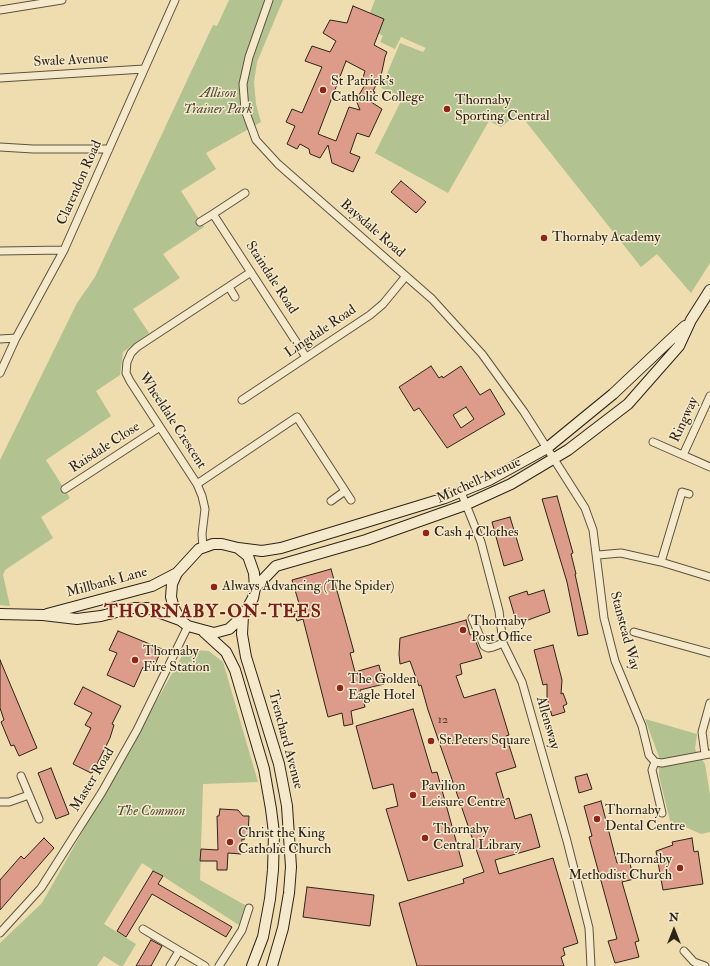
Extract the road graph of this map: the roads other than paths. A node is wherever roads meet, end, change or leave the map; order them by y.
1 (62, 0) edge
2 (174, 0) edge
3 (269, 0) edge
4 (0, 10) edge
5 (144, 70) junction
6 (0, 78) edge
7 (0, 147) edge
8 (109, 149) junction
9 (244, 193) dead end
10 (213, 214) junction
11 (200, 222) dead end
12 (64, 250) junction
13 (0, 252) edge
14 (251, 272) junction
15 (406, 276) junction
16 (229, 287) junction
17 (710, 290) edge
18 (235, 297) dead end
19 (691, 320) junction
20 (16, 338) junction
21 (0, 339) edge
22 (306, 357) junction
23 (0, 373) edge
24 (710, 396) edge
25 (242, 400) dead end
26 (160, 427) junction
27 (653, 442) dead end
28 (547, 448) junction
29 (683, 455) junction
30 (554, 459) junction
31 (710, 467) edge
32 (197, 484) junction
33 (65, 489) dead end
34 (345, 491) junction
35 (461, 492) junction
36 (689, 494) dead end
37 (331, 500) dead end
38 (351, 500) dead end
39 (465, 505) junction
40 (204, 548) junction
41 (238, 548) junction
42 (598, 555) junction
43 (661, 562) junction
44 (176, 573) junction
45 (710, 577) edge
46 (255, 588) junction
47 (0, 614) edge
48 (43, 615) junction
49 (243, 616) junction
50 (472, 618) dead end
51 (184, 623) junction
52 (202, 631) junction
53 (634, 632) dead end
54 (503, 643) junction
55 (710, 653) edge
56 (710, 703) edge
57 (708, 754) edge
58 (655, 762) junction
59 (279, 764) junction
60 (264, 769) junction
61 (21, 776) dead end
62 (29, 795) junction
63 (0, 802) edge
64 (662, 813) dead end
65 (39, 819) dead end
66 (249, 908) dead end
67 (143, 929) dead end
68 (0, 933) edge
69 (179, 951) junction
70 (684, 951) dead end
71 (692, 964) edge
72 (170, 966) edge
73 (205, 966) edge
74 (219, 966) edge
75 (252, 966) edge
76 (272, 966) edge
77 (591, 966) edge
78 (705, 966) edge

1 - 4 street
2 - 5 street, Clarendon Road
3 - 15 street, Baysdale Road
5 - 6 street, Swale Avenue
5 - 8 street, Clarendon Road
7 - 8 street
8 - 12 street, Clarendon Road
9 - 10 street
10 - 11 street
10 - 14 street, Staindale Road
12 - 13 street
12 - 20 street, Clarendon Road
14 - 16 street, Wheeldale Crescent
14 - 22 street, Staindale Road
15 - 22 street, Lingdale Road
15 - 28 street, Baysdale Road
16 - 18 street
16 - 26 street, Wheeldale Crescent
17 - 19 street, Mitchell Avenue
19 - 28 street, Mitchell Avenue
19 - 30 street, Mitchell Avenue
20 - 21 street
20 - 23 street, Clarendon Road
22 - 25 street, Lingdale Road
24 - 29 street, Ringway
26 - 32 street, Wheeldale Crescent
26 - 33 street, Raisdale Close
27 - 29 street, Ringway
28 - 30 street, Baysdale Road
28 - 35 street, Mitchell Avenue
29 - 31 street, Ringway
30 - 39 street, Mitchell Avenue
30 - 42 street, Stanstead Way
32 - 34 street
32 - 40 street, Wheeldale Crescent
34 - 37 street
34 - 38 street
35 - 39 street, Allensway
35 - 41 street, Mitchell Avenue
36 - 43 street
39 - 46 street, Mitchell Avenue
39 - 54 street, Allensway
40 - 41 street, Mitchell Avenue
40 - 44 street, Mitchell Avenue
41 - 46 street, Mitchell Avenue
42 - 43 street
42 - 58 street, Stanstead Way
43 - 45 street
44 - 48 street, Millbank Lane
44 - 51 street, Mitchell Avenue
46 - 49 street, Mitchell Avenue
47 - 48 street, Millbank Lane
48 - 51 street, Millbank Lane
49 - 52 street, Mitchell Avenue
49 - 59 street, Trenchard Avenue
50 - 54 street
51 - 52 street, Mitchell Avenue
51 - 68 street, Master Road
52 - 60 street, Trenchard Avenue
53 - 55 street
54 - 77 street, Allensway
56 - 57 street
57 - 58 street
58 - 64 street, Stanstead Way
59 - 60 street
59 - 76 street, Trenchard Avenue
60 - 75 street, Trenchard Avenue
61 - 62 street
62 - 63 street
62 - 65 street
66 - 74 street
67 - 69 street
69 - 72 street
69 - 73 street
70 - 71 street
71 - 78 street

